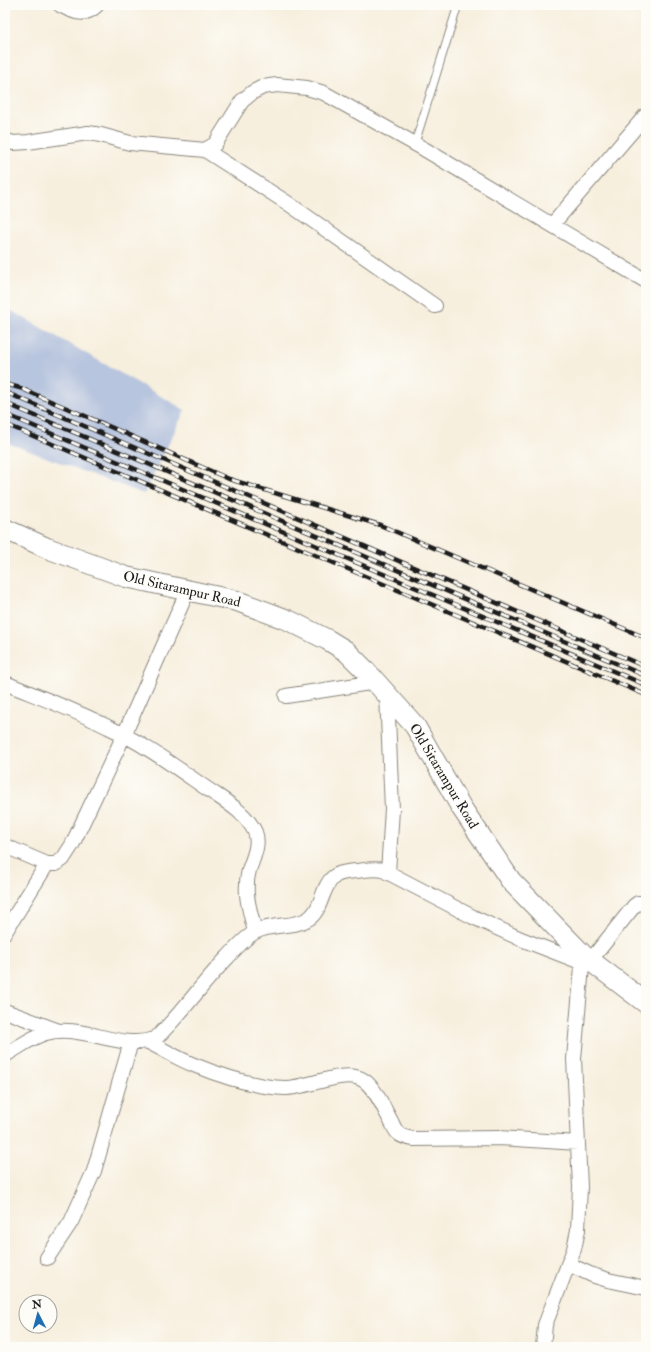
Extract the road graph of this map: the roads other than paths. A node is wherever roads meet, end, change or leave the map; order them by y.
1 (60, 5) edge
2 (97, 5) edge
3 (458, 5) edge
4 (646, 115) edge
5 (5, 140) edge
6 (415, 144) junction
7 (205, 150) junction
8 (552, 225) junction
9 (644, 276) edge
10 (435, 306) dead end
11 (5, 529) edge
12 (188, 590) junction
13 (5, 683) edge
14 (382, 688) junction
15 (286, 696) dead end
16 (124, 735) junction
17 (5, 846) edge
18 (46, 864) junction
19 (388, 873) junction
20 (646, 904) edge
21 (5, 932) edge
22 (255, 932) junction
23 (585, 960) junction
24 (646, 1003) edge
25 (5, 1011) edge
26 (59, 1032) junction
27 (131, 1042) junction
28 (148, 1042) junction
29 (5, 1055) edge
30 (578, 1143) junction
31 (47, 1258) dead end
32 (568, 1264) junction
33 (646, 1288) edge
34 (543, 1347) edge

1 - 2 street
3 - 6 lane
4 - 8 street
5 - 7 street
6 - 7 street
6 - 8 street
7 - 10 street
8 - 9 street
11 - 12 street, Old Sitarampur Road
12 - 14 street, Old Sitarampur Road
12 - 16 street
13 - 16 street
14 - 15 street
14 - 19 street
14 - 23 street, Old Sitarampur Road
16 - 18 street
16 - 22 street
17 - 18 street
18 - 21 street
19 - 22 street
19 - 23 street
20 - 23 street
22 - 28 street
23 - 24 street, Old Sitarampur Road
23 - 30 street
25 - 26 street
26 - 27 street
26 - 29 street
27 - 28 street
27 - 31 street
28 - 30 street
30 - 32 street
32 - 33 street
32 - 34 street

